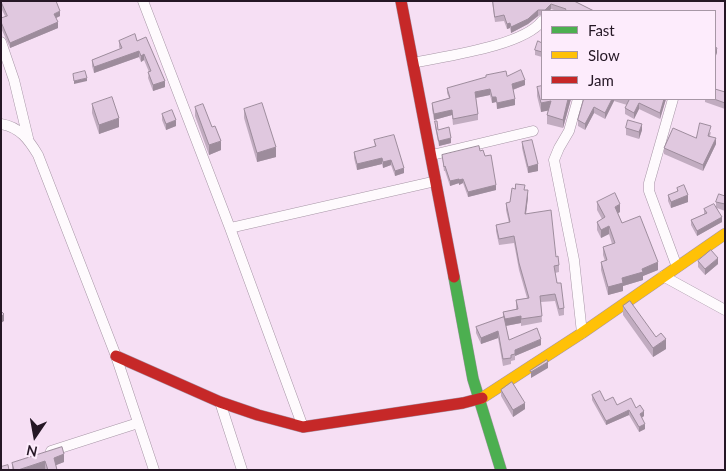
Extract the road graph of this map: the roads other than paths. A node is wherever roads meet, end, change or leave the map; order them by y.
1 (143, 1) edge
2 (401, 1) edge
3 (541, 22) edge
4 (1, 42) edge
5 (413, 63) junction
6 (578, 100) edge
7 (672, 100) edge
8 (1, 124) edge
9 (533, 131) dead end
10 (28, 138) junction
11 (432, 155) junction
12 (436, 181) junction
13 (230, 228) junction
14 (725, 234) edge
15 (677, 267) junction
16 (663, 276) junction
17 (725, 310) edge
18 (582, 333) junction
19 (116, 356) junction
20 (479, 400) junction
21 (220, 402) junction
22 (138, 423) junction
23 (303, 427) junction
24 (38, 456) edge
25 (154, 470) edge
26 (242, 470) edge
27 (501, 470) edge

1 - 13 street
2 - 5 street
3 - 5 street
4 - 10 street
5 - 11 street
6 - 18 street
7 - 15 street
8 - 10 street
9 - 11 street
10 - 19 street
11 - 12 street
12 - 13 street
12 - 20 street
13 - 23 street
14 - 15 street
15 - 16 street
16 - 17 street
16 - 18 street
18 - 20 street
19 - 21 street
19 - 22 street
20 - 23 street
20 - 27 street
21 - 23 street
21 - 26 street
22 - 24 street
22 - 25 street

